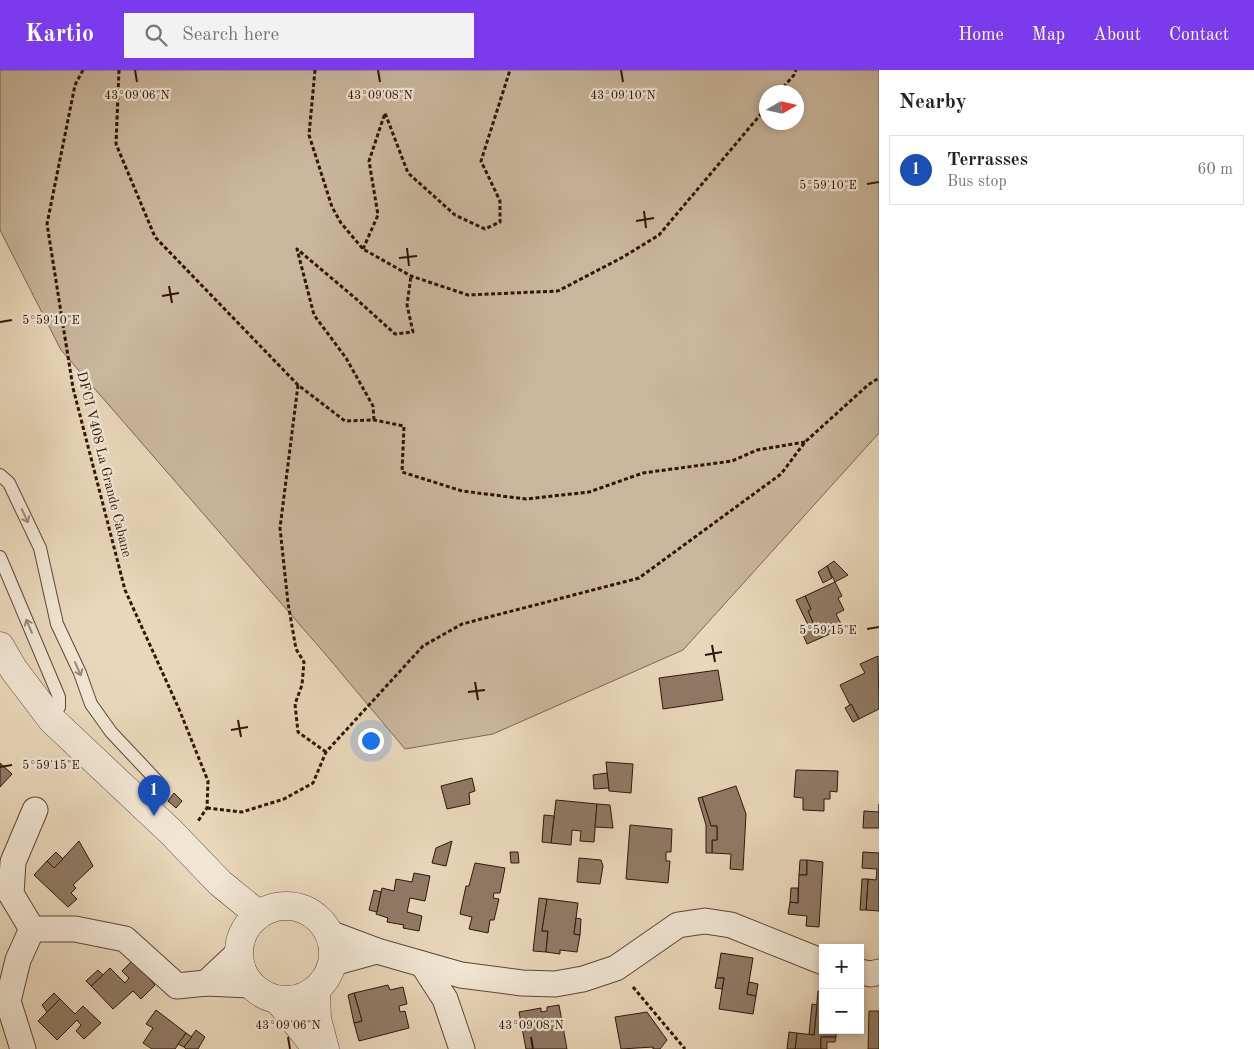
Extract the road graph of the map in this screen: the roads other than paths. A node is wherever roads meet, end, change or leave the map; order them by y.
1 (0, 475) edge
2 (0, 557) edge
3 (0, 646) edge
4 (52, 720) junction
5 (144, 807) junction
6 (36, 810) dead end
7 (220, 883) junction
8 (8, 898) edge
9 (258, 914) junction
10 (32, 929) junction
11 (329, 933) junction
12 (239, 949) junction
13 (377, 951) junction
14 (819, 960) edge
15 (333, 963) junction
16 (423, 966) junction
17 (879, 972) edge
18 (864, 973) edge
19 (206, 983) junction
20 (250, 985) junction
21 (316, 991) junction
22 (279, 1000) junction
23 (23, 1049) edge
24 (317, 1049) edge
25 (325, 1049) edge
26 (462, 1049) edge

1 -> 5 lane
4 -> 2 lane
3 - 4 street
4 - 5 street
5 - 7 street
6 - 8 street
7 - 9 street
7 - 12 street
8 - 10 street
9 - 11 street
9 - 12 street
10 - 19 street
10 - 23 street
11 - 13 street
11 - 15 street
12 - 19 street
12 - 20 street
13 - 15 street
13 - 16 street
14 - 16 street
15 - 21 street
16 - 26 street
17 - 18 street
19 - 20 street
20 - 22 street
21 - 22 street
21 - 25 street
22 - 24 street

